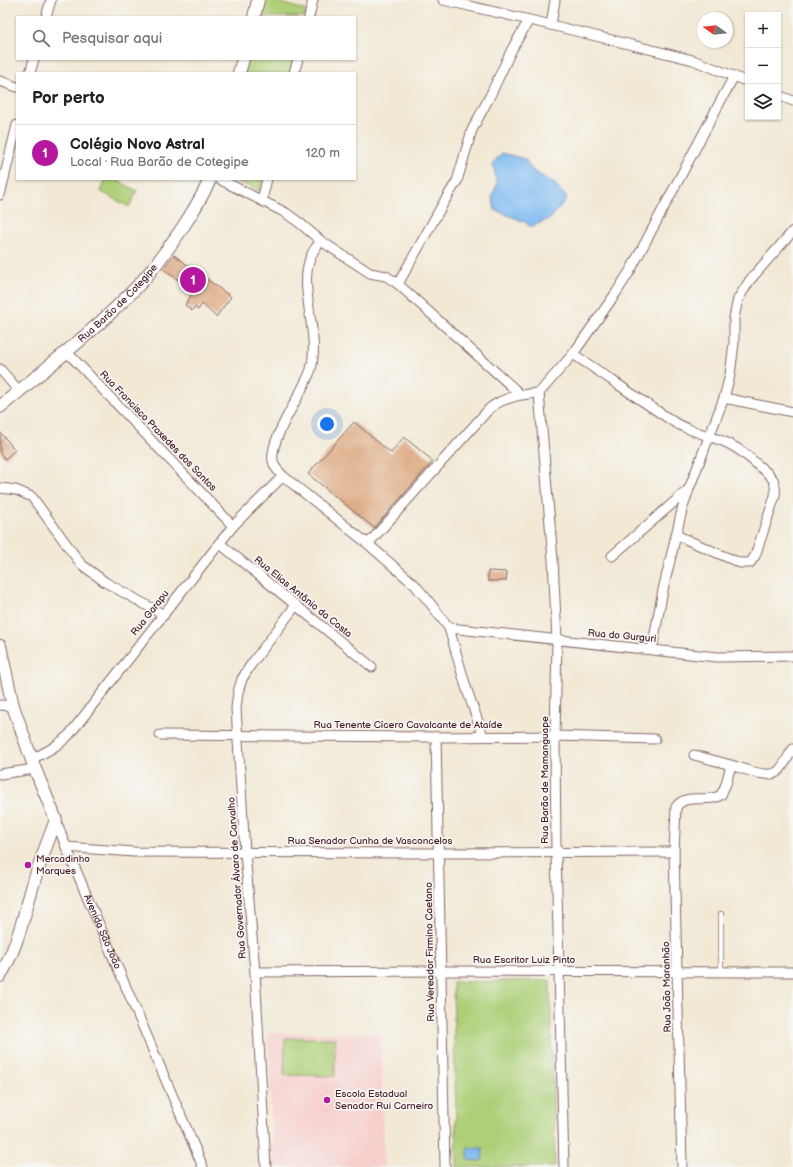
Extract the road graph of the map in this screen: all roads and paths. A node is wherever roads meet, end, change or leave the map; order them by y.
1 (51, 0) edge
2 (258, 0) edge
3 (313, 0) edge
4 (443, 0) edge
5 (556, 0) edge
6 (46, 16) edge
7 (254, 16) edge
8 (309, 16) edge
9 (529, 20) junction
10 (551, 25) junction
11 (34, 60) edge
12 (243, 60) edge
13 (298, 60) edge
14 (30, 72) edge
15 (239, 72) edge
16 (294, 72) edge
17 (734, 76) junction
18 (0, 81) edge
19 (745, 81) edge
20 (16, 86) edge
21 (781, 96) edge
22 (793, 101) edge
23 (16, 129) edge
24 (210, 180) edge
25 (221, 180) edge
26 (267, 180) edge
27 (0, 195) edge
28 (262, 200) junction
29 (793, 231) edge
30 (320, 241) junction
31 (398, 284) junction
32 (67, 352) junction
33 (573, 354) junction
34 (0, 370) edge
35 (19, 391) junction
36 (539, 392) junction
37 (520, 394) junction
38 (724, 398) junction
39 (0, 407) edge
40 (793, 412) edge
41 (709, 436) junction
42 (283, 476) junction
43 (0, 488) edge
44 (689, 489) junction
45 (234, 526) junction
46 (676, 535) junction
47 (219, 544) junction
48 (368, 544) junction
49 (612, 556) dead end
50 (296, 605) junction
51 (164, 615) junction
52 (449, 628) junction
53 (557, 641) junction
54 (0, 646) edge
55 (652, 649) junction
56 (793, 656) edge
57 (372, 668) dead end
58 (0, 705) edge
59 (14, 706) junction
60 (160, 735) dead end
61 (238, 735) junction
62 (483, 736) junction
63 (555, 736) junction
64 (436, 737) junction
65 (655, 739) dead end
66 (793, 748) edge
67 (694, 755) dead end
68 (34, 764) junction
69 (731, 765) junction
70 (0, 774) edge
71 (56, 820) junction
72 (66, 847) junction
73 (245, 852) junction
74 (556, 852) junction
75 (674, 852) junction
76 (438, 853) junction
77 (721, 914) dead end
78 (441, 971) junction
79 (678, 971) junction
80 (721, 971) junction
81 (255, 972) junction
82 (560, 972) junction
83 (793, 972) edge
84 (0, 976) edge
85 (203, 1167) edge
86 (266, 1167) edge
87 (445, 1167) edge
88 (564, 1167) edge
89 (682, 1167) edge

1 - 6 street
2 - 7 main road
3 - 8 street
4 - 9 street
5 - 10 street
9 - 10 street
9 - 31 street
10 - 17 street
11 - 14 street
12 - 15 main road
13 - 16 street
17 - 19 street
17 - 33 street
18 - 20 street
21 - 22 street
23 - 27 street
24 - 32 main road, Rua Barão de Cotegipe
25 - 28 street
26 - 28 street
28 - 30 street
29 - 38 street
30 - 31 street
30 - 42 street
31 - 37 street
32 - 35 main road, Rua Barão de Cotegipe
32 - 45 street, Rua Francisco Praxedes dos Santos
33 - 36 street
33 - 41 street
34 - 35 street
35 - 39 main road, Rua Barão de Cotegipe
36 - 37 street
36 - 53 street, Rua Barão de Mamanguape
37 - 48 street
38 - 40 street
38 - 41 street
41 - 44 street
41 - 46 street
42 - 45 street, Rua Garapu
42 - 48 street
43 - 51 street
44 - 46 street
44 - 49 street
45 - 47 street, Rua Garapu
46 - 55 street
47 - 50 street, Rua Elias Antônio da Costa
47 - 51 street, Rua Garapu
48 - 52 street
50 - 57 street, Rua Elias Antônio da Costa
50 - 61 street, Rua Governador Álvaro de Carvalho
51 - 68 street, Rua Garapu
52 - 53 street, Rua do Gurguri
52 - 62 street
53 - 55 street, Rua do Gurguri
53 - 63 street, Rua Barão de Mamanguape
54 - 59 main road, Avenida São João
55 - 56 street, Rua do Gurguri
58 - 59 street
59 - 68 main road, Avenida São João
60 - 61 street, Rua Tenente Cícero Cavalcante de Ataíde
61 - 64 street, Rua Tenente Cícero Cavalcante de Ataíde
61 - 73 street, Rua Governador Álvaro de Carvalho
62 - 63 street, Rua Tenente Cícero Cavalcante de Ataíde
62 - 64 street, Rua Tenente Cícero Cavalcante de Ataíde
63 - 65 street, Rua Tenente Cícero Cavalcante de Ataíde
63 - 74 street, Rua Barão de Mamanguape
64 - 76 street, Rua Vereador Firmino Caetano
66 - 69 street
67 - 69 street
68 - 70 street, Rua Garapu
68 - 71 main road, Avenida São João
69 - 75 street, Rua João Maranhão
71 - 72 street, Avenida São João
71 - 84 main road
72 - 73 street, Rua Senador Cunha de Vasconcelos
72 - 85 street, Avenida São João
73 - 76 street, Rua Senador Cunha de Vasconcelos
73 - 81 street, Rua Governador Álvaro de Carvalho
74 - 75 street, Rua Senador Cunha de Vasconcelos
74 - 76 street, Rua Senador Cunha de Vasconcelos
74 - 82 street, Rua Barão de Mamanguape
75 - 79 street, Rua João Maranhão
76 - 78 street, Rua Vereador Firmino Caetano
77 - 80 lane
78 - 81 street, Rua Escritor Luiz Pinto
78 - 82 street, Rua Escritor Luiz Pinto
78 - 87 street, Rua Vereador Firmino Caetano
79 - 80 street, Rua Escritor Luiz Pinto
79 - 82 street, Rua Escritor Luiz Pinto
79 - 89 street, Rua João Maranhão
80 - 83 street, Rua Escritor Luiz Pinto
81 - 86 street, Rua Governador Álvaro de Carvalho
82 - 88 street, Rua Barão de Mamanguape

